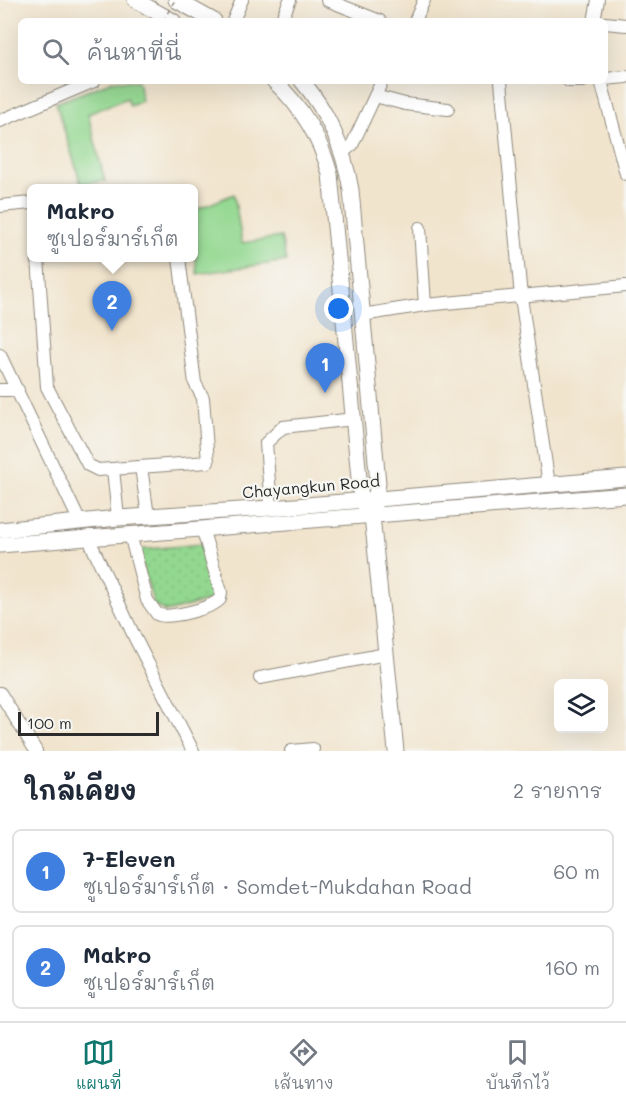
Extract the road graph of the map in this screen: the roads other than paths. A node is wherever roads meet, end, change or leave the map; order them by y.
1 (135, 0) edge
2 (176, 0) edge
3 (242, 0) edge
4 (290, 0) edge
5 (327, 0) edge
6 (424, 0) edge
7 (598, 0) edge
8 (168, 18) edge
9 (209, 18) edge
10 (234, 18) edge
11 (281, 18) edge
12 (372, 18) edge
13 (416, 18) edge
14 (595, 18) edge
15 (608, 23) edge
16 (626, 25) edge
17 (626, 77) edge
18 (608, 79) edge
19 (87, 84) edge
20 (277, 84) edge
21 (304, 84) edge
22 (381, 84) edge
23 (501, 84) edge
24 (604, 84) edge
25 (375, 96) junction
26 (448, 109) dead end
27 (0, 121) edge
28 (343, 152) junction
29 (624, 154) edge
30 (626, 174) edge
31 (27, 203) edge
32 (0, 206) edge
33 (420, 228) dead end
34 (38, 262) edge
35 (180, 262) edge
36 (626, 286) edge
37 (521, 297) junction
38 (425, 305) junction
39 (362, 315) junction
40 (0, 355) edge
41 (0, 390) edge
42 (18, 390) junction
43 (354, 419) junction
44 (141, 467) junction
45 (113, 469) junction
46 (626, 478) edge
47 (549, 485) junction
48 (626, 495) edge
49 (369, 499) junction
50 (271, 508) junction
51 (147, 516) junction
52 (372, 516) junction
53 (118, 518) junction
54 (79, 523) junction
55 (202, 528) junction
56 (0, 530) edge
57 (130, 534) junction
58 (90, 537) junction
59 (0, 545) edge
60 (386, 654) junction
61 (260, 678) dead end
62 (0, 693) edge
63 (313, 749) dead end
64 (36, 751) edge
65 (193, 751) edge
66 (291, 751) edge
67 (396, 751) edge

1 - 8 main road
2 - 9 main road
3 - 10 street
4 - 11 street
5 - 12 street
6 - 13 street
7 - 14 street
15 - 16 street
17 - 18 street
19 - 27 street
20 - 43 main road
21 - 28 main road
22 - 25 street
23 - 37 street
24 - 29 street
25 - 26 street
25 - 28 street
28 - 39 main road
29 - 30 street
31 - 32 street
33 - 38 street
34 - 45 street
35 - 44 street
36 - 37 street
37 - 38 street
37 - 47 street
38 - 39 street
39 - 49 main road
40 - 42 street
41 - 42 street
42 - 54 street
43 - 49 main road
43 - 50 street
44 - 45 street
44 - 51 street
45 - 53 street
46 - 47 main road, Chayangkun Road
47 - 49 main road, Chayangkun Road
48 - 52 main road, Chayangkun Road
49 - 50 main road, Chayangkun Road
49 - 52 main road
50 - 51 main road, Chayangkun Road
51 - 53 main road, Chayangkun Road
52 - 55 main road, Chayangkun Road
52 - 60 main road
53 - 54 main road, Chayangkun Road
54 - 56 main road, Chayangkun Road
55 - 57 main road, Chayangkun Road
55 - 57 street
57 - 58 main road, Chayangkun Road
58 - 59 main road, Chayangkun Road
58 - 65 street
60 - 61 street
60 - 67 main road
62 - 64 street
63 - 66 street

